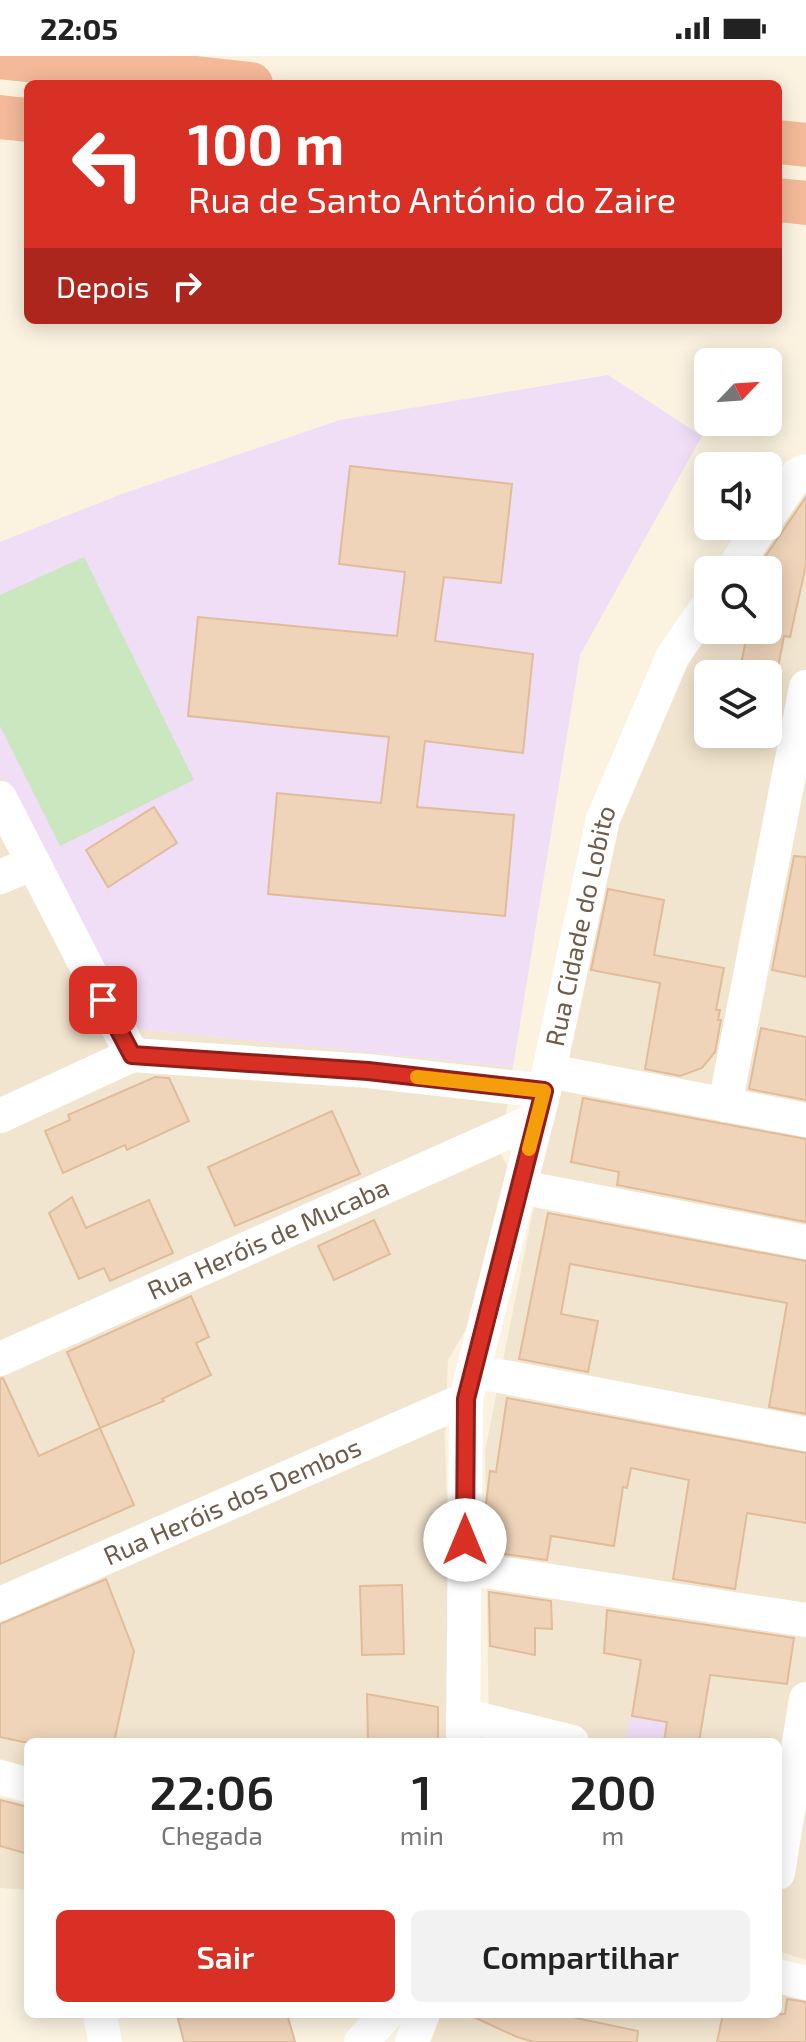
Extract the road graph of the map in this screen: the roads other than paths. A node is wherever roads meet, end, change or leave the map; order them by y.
1 (0, 57) edge
2 (131, 64) edge
3 (227, 80) edge
4 (0, 117) edge
5 (24, 120) edge
6 (782, 142) edge
7 (806, 145) edge
8 (782, 200) edge
9 (806, 203) edge
10 (806, 471) edge
11 (782, 497) edge
12 (694, 625) edge
13 (806, 687) edge
14 (0, 798) edge
15 (33, 863) junction
16 (0, 877) edge
17 (132, 1055) junction
18 (543, 1093) junction
19 (725, 1105) junction
20 (0, 1116) edge
21 (806, 1120) edge
22 (520, 1187) junction
23 (806, 1242) edge
24 (0, 1359) edge
25 (469, 1385) junction
26 (806, 1434) edge
27 (465, 1568) junction
28 (0, 1604) edge
29 (806, 1620) edge
30 (806, 1699) edge
31 (463, 1729) edge
32 (538, 1738) edge
33 (0, 1777) edge
34 (24, 1784) edge
35 (784, 1794) edge
36 (782, 1820) edge
37 (782, 1977) edge
38 (806, 1983) edge
39 (101, 2018) edge
40 (383, 2018) edge
41 (421, 2018) edge
42 (105, 2042) edge
43 (361, 2042) edge
44 (412, 2042) edge

1 - 2 highway
2 - 3 highway
4 - 5 highway
6 - 7 highway
8 - 9 highway
10 - 11 street
12 - 18 street, Rua Cidade do Lobito
13 - 19 street
14 - 15 street
15 - 16 street
15 - 17 street
17 - 18 street
17 - 20 street
18 - 19 street
18 - 22 street, Rua Cidade do Lobito
18 - 24 street, Rua Heróis de Mucaba
19 - 21 street
22 - 23 street
22 - 25 street, Rua Cidade do Lobito
25 - 26 street
25 - 27 street, Rua Cidade do Lobito
25 - 28 street, Rua Heróis dos Dembos
27 - 29 street
27 - 31 street, Rua Cidade do Lobito
30 - 35 street
31 - 32 street
33 - 34 street
35 - 36 street
37 - 38 street
39 - 42 street
40 - 43 street
41 - 44 street

